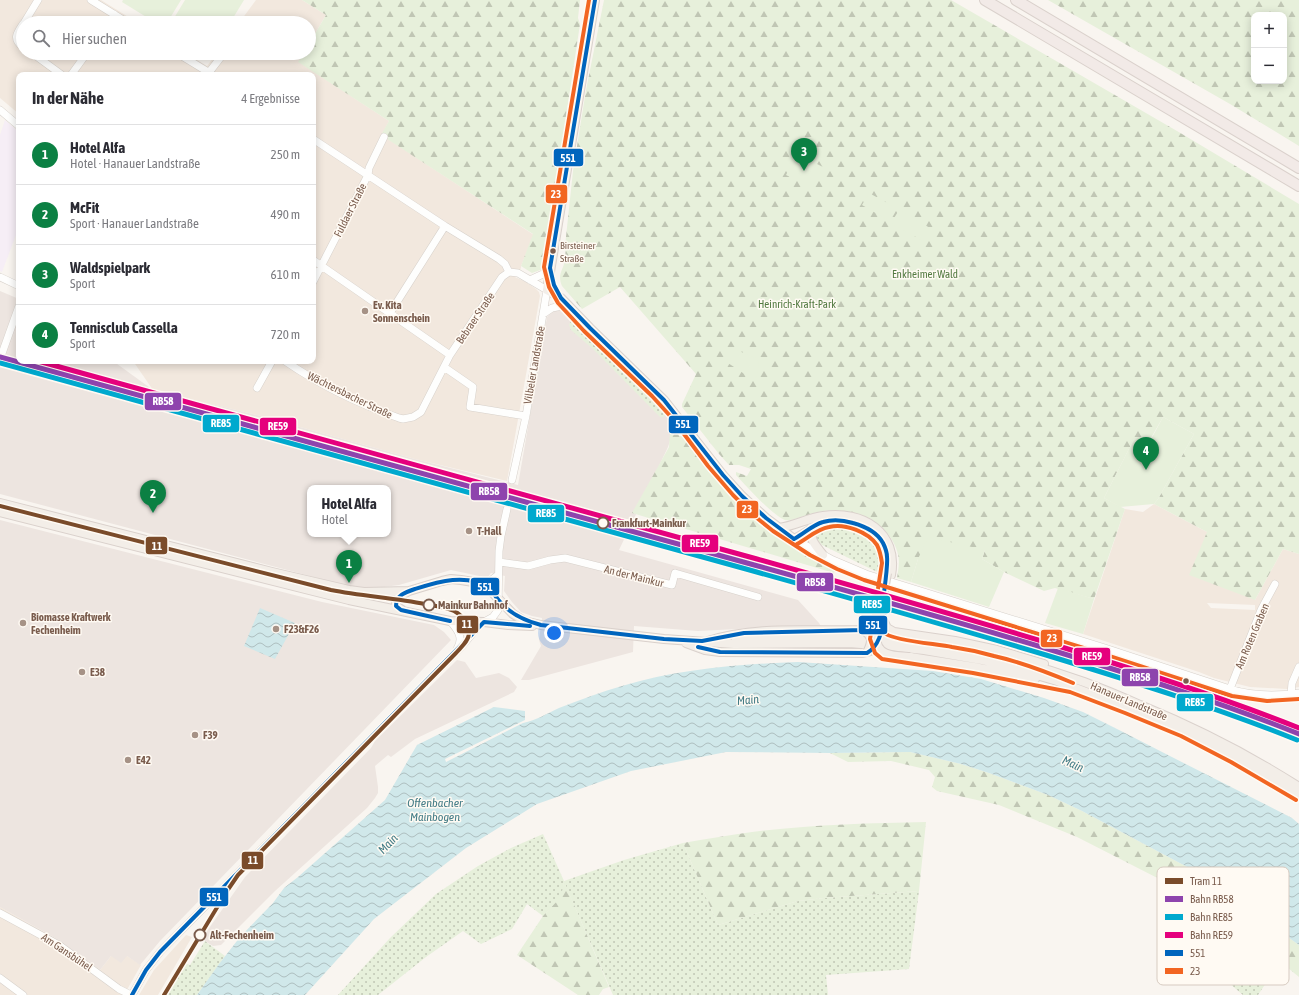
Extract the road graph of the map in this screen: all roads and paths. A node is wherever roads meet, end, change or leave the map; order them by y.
1 (38, 0) edge
2 (91, 0) edge
3 (595, 0) edge
4 (985, 0) edge
5 (1016, 0) edge
6 (114, 14) joint
7 (28, 16) edge
8 (117, 16) edge
9 (42, 60) edge
10 (82, 60) edge
11 (188, 60) edge
12 (219, 60) edge
13 (58, 72) edge
14 (73, 72) edge
15 (207, 72) edge
16 (211, 72) edge
17 (0, 110) edge
18 (16, 123) edge
19 (384, 137) dead end
20 (316, 141) edge
21 (1299, 168) edge
22 (368, 175) junction
23 (1299, 186) edge
24 (445, 226) junction
25 (316, 262) edge
26 (322, 266) junction
27 (550, 268) junction
28 (509, 272) junction
29 (316, 277) edge
30 (0, 278) edge
31 (530, 280) junction
32 (16, 285) edge
33 (547, 290) junction
34 (562, 302) junction
35 (390, 313) junction
36 (16, 314) edge
37 (543, 314) junction
38 (450, 355) junction
39 (0, 359) edge
40 (270, 364) edge
41 (290, 364) edge
42 (444, 367) junction
43 (256, 388) dead end
44 (418, 415) joint
45 (526, 416) junction
46 (512, 480) dead end
47 (0, 503) edge
48 (507, 509) dead end
49 (0, 512) edge
50 (808, 520) junction
51 (779, 528) junction
52 (811, 528) junction
53 (794, 539) junction
54 (823, 555) junction
55 (498, 562) junction
56 (889, 574) junction
57 (498, 575) junction
58 (480, 583) junction
59 (1275, 584) dead end
60 (409, 591) junction
61 (758, 596) dead end
62 (499, 600) junction
63 (405, 611) junction
64 (881, 619) junction
65 (450, 621) junction
66 (484, 622) junction
67 (541, 626) junction
68 (863, 630) junction
69 (679, 640) junction
70 (705, 641) junction
71 (877, 644) junction
72 (867, 653) junction
73 (451, 656) junction
74 (1299, 666) edge
75 (1084, 682) junction
76 (1072, 686) junction
77 (1230, 689) junction
78 (1299, 693) edge
79 (1291, 694) junction
80 (1299, 787) edge
81 (1299, 795) edge
82 (0, 913) edge
83 (0, 978) edge
84 (23, 995) edge
85 (132, 995) edge

1 - 7 street
2 - 6 street
3 - 27 main road, Vilbeler Landstraße
4 - 23 highway
5 - 21 highway
6 - 8 street
9 - 13 street
10 - 14 street
11 - 15 street
12 - 16 street
17 - 18 street
19 - 22 street, Fuldaer Straße
20 - 22 street
22 - 24 street
22 - 26 street, Fuldaer Straße
24 - 28 street
24 - 35 street
25 - 26 street
26 - 29 street, Fuldaer Straße
26 - 35 street
27 - 31 street
27 - 33 main road, Vilbeler Landstraße
27 - 34 main road
28 - 31 street
28 - 38 street, Bebraer Straße
30 - 32 street
31 - 33 street
33 - 34 main road
33 - 37 street, Vilbeler Landstraße
34 - 37 street, Vilbeler Landstraße
34 - 51 main road
35 - 38 street
36 - 39 street
37 - 45 street, Vilbeler Landstraße
38 - 42 street, Bebraer Straße
40 - 43 street
41 - 44 street, Wächtersbacher Straße
42 - 44 street, Bebraer Straße
42 - 45 street, Vilbeler Landstraße
45 - 46 street, Vilbeler Landstraße
47 - 60 main road
48 - 55 street
49 - 63 main road, Hanauer Landstraße
50 - 51 main road
50 - 53 main road
50 - 56 main road
51 - 53 main road
52 - 53 main road
52 - 54 main road
52 - 56 main road
53 - 54 street
54 - 77 street
55 - 57 street
55 - 61 street, An der Mainkur
56 - 64 main road
57 - 58 street
57 - 62 street
58 - 60 main road
58 - 62 main road, Hanauer Landstraße
59 - 77 street, Am Roten Graben
60 - 63 main road
62 - 66 street
62 - 67 main road, Hanauer Landstraße
63 - 65 main road, Hanauer Landstraße
64 - 68 main road
64 - 71 main road, bridge
64 - 75 main road
65 - 66 main road, Hanauer Landstraße
65 - 73 street
66 - 67 main road, Hanauer Landstraße
66 - 73 street
67 - 69 main road, Hanauer Landstraße
68 - 70 main road
68 - 72 main road, bridge
69 - 70 main road, Hanauer Landstraße
69 - 72 main road
70 - 75 main road, Hanauer Landstraße
70 - 76 main road, Hanauer Landstraße
71 - 72 main road, bridge
71 - 76 main road, bridge
73 - 85 street
74 - 79 street
75 - 80 main road, Hanauer Landstraße
76 - 81 main road, Hanauer Landstraße
77 - 79 street
78 - 79 street
82 - 85 street, Am Gansbühel
83 - 84 street

